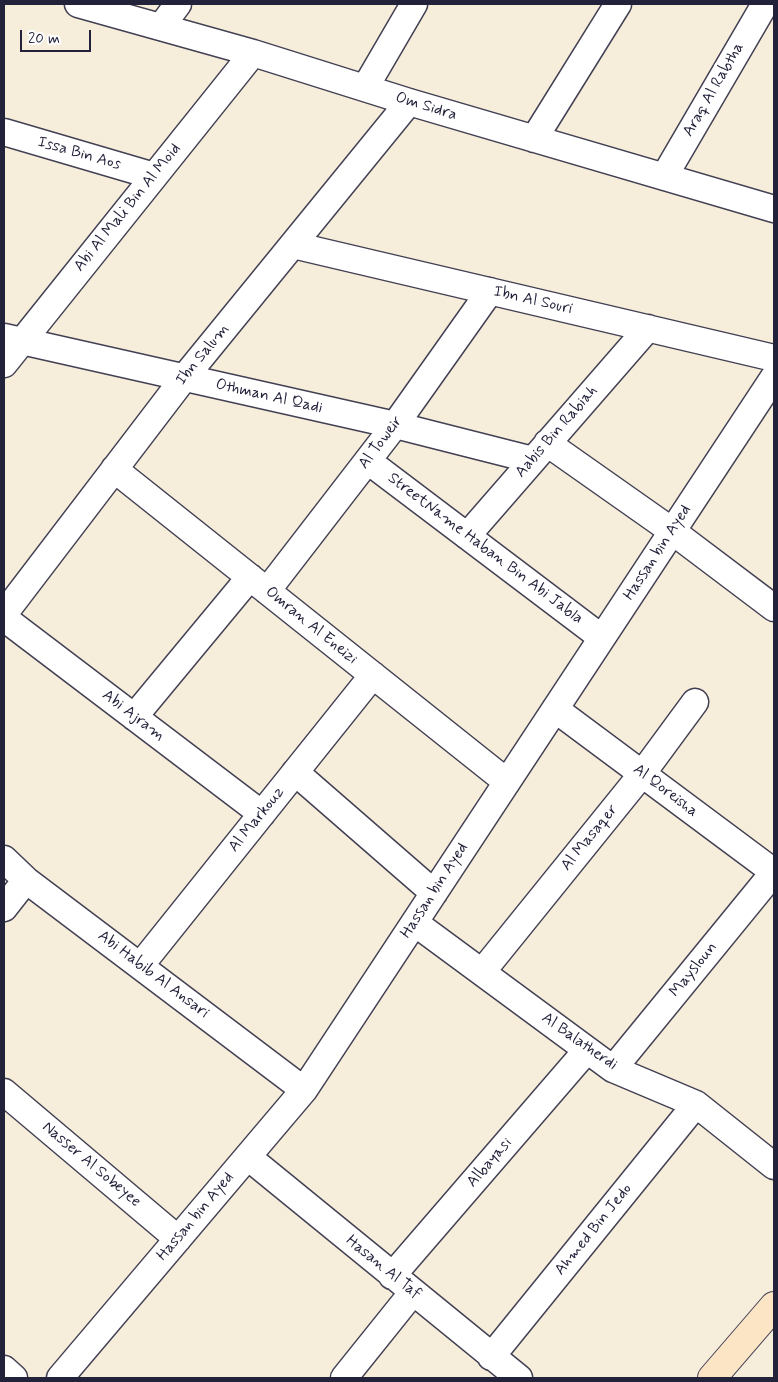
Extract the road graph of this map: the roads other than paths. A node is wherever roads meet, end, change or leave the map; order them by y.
1 (78, 4) edge
2 (178, 4) edge
3 (414, 4) edge
4 (618, 4) edge
5 (765, 4) edge
6 (161, 27) junction
7 (254, 53) junction
8 (365, 88) junction
9 (409, 102) junction
10 (4, 132) edge
11 (534, 139) junction
12 (154, 176) junction
13 (664, 176) junction
14 (774, 209) edge
15 (293, 245) junction
16 (490, 291) junction
17 (648, 328) junction
18 (13, 339) edge
19 (774, 358) edge
20 (4, 364) edge
21 (184, 378) junction
22 (771, 389) edge
23 (395, 425) junction
24 (540, 452) junction
25 (368, 460) junction
26 (114, 469) junction
27 (672, 531) junction
28 (467, 536) junction
29 (259, 584) junction
30 (774, 608) edge
31 (4, 614) edge
32 (4, 618) edge
33 (602, 638) junction
34 (373, 675) junction
35 (695, 702) dead end
36 (555, 709) junction
37 (134, 717) junction
38 (295, 772) junction
39 (642, 774) junction
40 (507, 782) junction
41 (262, 814) junction
42 (4, 859) edge
43 (774, 872) edge
44 (26, 880) junction
45 (434, 893) junction
46 (4, 908) edge
47 (414, 922) junction
48 (140, 966) junction
49 (482, 972) junction
50 (587, 1050) junction
51 (613, 1069) junction
52 (304, 1090) junction
53 (4, 1092) edge
54 (696, 1104) junction
55 (248, 1157) junction
56 (774, 1166) edge
57 (178, 1239) junction
58 (392, 1276) junction
59 (413, 1292) junction
60 (774, 1306) edge
61 (491, 1356) junction
62 (4, 1369) edge
63 (14, 1378) edge
64 (60, 1378) edge
65 (344, 1378) edge
66 (519, 1378) edge
67 (712, 1378) edge

1 - 6 street, Om Sidra
2 - 6 street
3 - 8 street
4 - 11 street
5 - 13 street, Araq Al Rabtha
6 - 7 street, Om Sidra
7 - 8 street, Om Sidra
7 - 12 street, Abi Al Mali Bin Al Moid
8 - 9 street, Om Sidra
9 - 11 street, Om Sidra
9 - 15 street, Ibn Salum
10 - 12 street, Issa Bin Aos
11 - 13 street, Om Sidra
12 - 18 street, Abi Al Mali Bin Al Moid
13 - 14 street, Om Sidra
15 - 16 street, Ibn Al Souri
15 - 21 street, Ibn Salum
16 - 17 street, Ibn Al Souri
16 - 23 street, Al Toweir
17 - 19 street, Ibn Al Souri
17 - 24 street, Aabis Bin Rabiah
18 - 20 street, Abi Al Mali Bin Al Moid
18 - 21 street, Othman Al Qadi
21 - 23 street, Othman Al Qadi
21 - 26 street, Ibn Salum
22 - 27 street, Hassan bin Ayed
23 - 24 street, Othman Al Qadi
23 - 25 street, Al Toweir
24 - 27 street, Othman Al Qadi
24 - 28 street, Aabis Bin Rabiah
25 - 28 street, StreetName Haban Bin Abi Jabla
25 - 29 street, Al Toweir
26 - 29 street, Omran Al Eneizi
26 - 31 street, Ibn Salum
27 - 30 street, Othman Al Qadi
27 - 33 street, Hassan bin Ayed
28 - 33 street, StreetName Haban Bin Abi Jabla
29 - 34 street, Omran Al Eneizi
29 - 37 street, Al Toweir
32 - 37 street, Abi Ajram
33 - 36 street, Hassan bin Ayed
34 - 38 street, Al Markouz
34 - 40 street, Omran Al Eneizi
35 - 39 street, Al Masaqer
36 - 39 street, Al Qoreisha
36 - 40 street, Hassan bin Ayed
37 - 41 street, Abi Ajram
38 - 41 street, Al Markouz
38 - 45 street
39 - 43 street, Al Qoreisha
39 - 49 street, Al Masaqer
40 - 45 street, Hassan bin Ayed
41 - 48 street, Al Markouz
42 - 44 street, Abi Habib Al Ansari
43 - 51 street, Maysloun
44 - 46 street
44 - 48 street, Abi Habib Al Ansari
45 - 47 street, Hassan bin Ayed
47 - 49 street, Al Balatherdi
47 - 52 street, Hassan bin Ayed
48 - 52 street, Abi Habib Al Ansari
49 - 50 street, Al Balatherdi
50 - 51 street, Al Balatherdi
50 - 58 street, Albayasi
51 - 54 street, Al Balatherdi
52 - 55 street, Hassan bin Ayed
53 - 57 street, Nasser Al Sobeyee
54 - 56 street, Al Balatherdi
54 - 61 street, Ahmed Bin Jedo
55 - 57 street, Hassan bin Ayed
55 - 58 street, Hasan Al Taf
57 - 64 street, Hassan bin Ayed
58 - 59 street, Hasan Al Taf
59 - 61 street, Hasan Al Taf
59 - 65 street
60 - 67 main road
61 - 66 street, Hasan Al Taf
62 - 63 street

